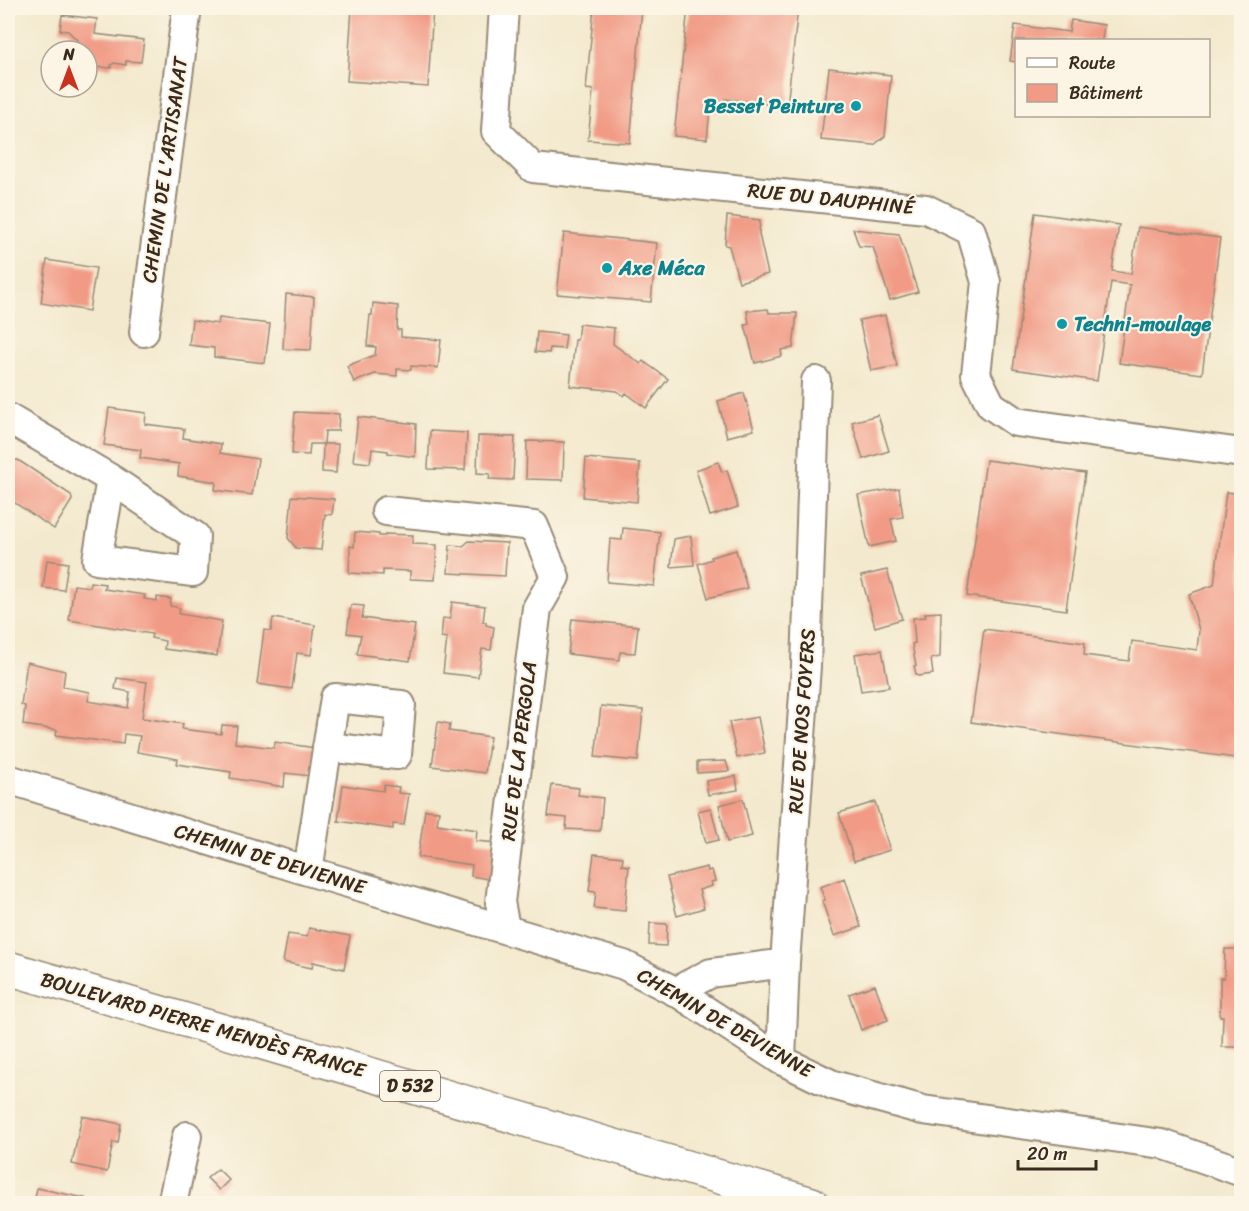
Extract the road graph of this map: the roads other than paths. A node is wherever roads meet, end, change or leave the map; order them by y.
1 (187, 8) edge
2 (504, 8) edge
3 (144, 332) dead end
4 (816, 381) dead end
5 (8, 418) edge
6 (1242, 453) edge
7 (111, 479) dead end
8 (386, 511) dead end
9 (327, 747) dead end
10 (8, 779) edge
11 (308, 871) junction
12 (505, 928) junction
13 (785, 963) junction
14 (8, 968) edge
15 (680, 994) junction
16 (781, 1060) junction
17 (188, 1136) dead end
18 (1242, 1172) edge
19 (172, 1203) edge
20 (813, 1203) edge

1 - 3 street, CHEMIN DE L'ARTISANAT
2 - 6 street, RUE DU DAUPHINÉ
4 - 13 street, RUE DE NOS FOYERS
5 - 7 street
8 - 12 street, RUE DE LA PERGOLA
9 - 11 street
10 - 11 street, CHEMIN DE DEVIENNE
11 - 12 street, CHEMIN DE DEVIENNE
12 - 15 street, CHEMIN DE DEVIENNE
13 - 15 street
13 - 16 street, RUE DE NOS FOYERS
14 - 20 main road, BOULEVARD PIERRE MENDÈS FRANCE / D 532
15 - 16 street, CHEMIN DE DEVIENNE
16 - 18 street, CHEMIN DE DEVIENNE
17 - 19 street

